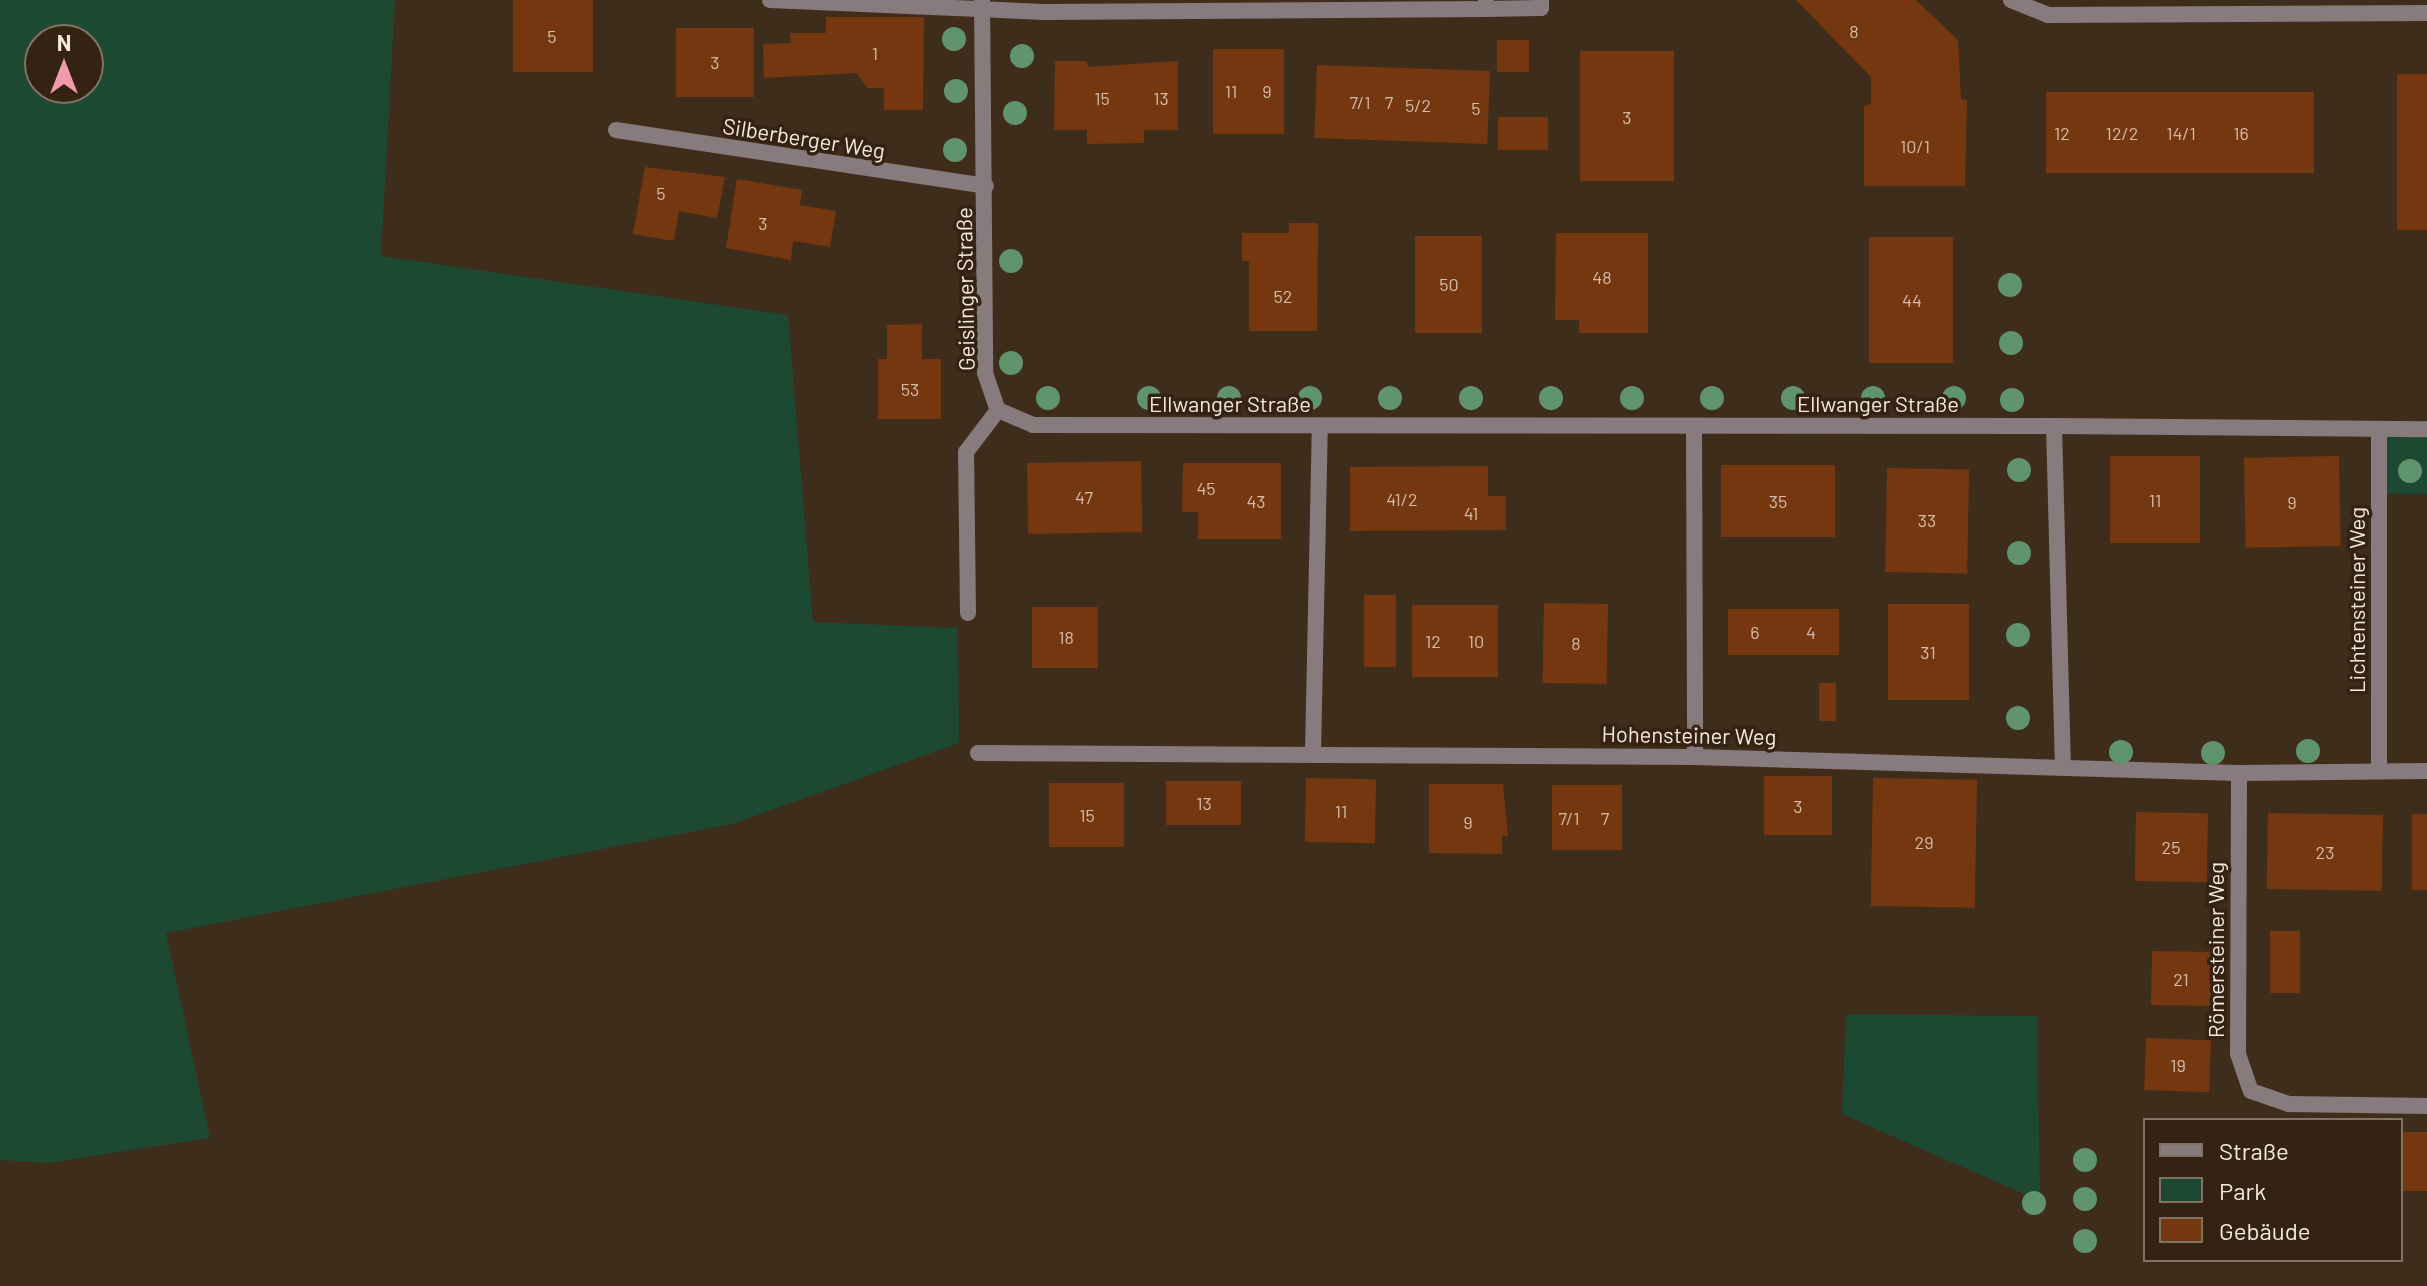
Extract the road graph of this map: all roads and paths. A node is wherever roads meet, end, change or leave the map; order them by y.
1 (770, 0) edge
2 (1541, 0) edge
3 (2011, 0) edge
4 (982, 4) edge
5 (1486, 4) edge
6 (2239, 6) edge
7 (2427, 13) edge
8 (616, 130) dead end
9 (986, 186) junction
10 (998, 410) junction
11 (1320, 426) junction
12 (2054, 426) junction
13 (1694, 427) junction
14 (2379, 429) junction
15 (2427, 429) edge
16 (968, 613) dead end
17 (978, 753) dead end
18 (1313, 753) junction
19 (1695, 757) junction
20 (2063, 767) junction
21 (2379, 771) junction
22 (2427, 771) edge
23 (2239, 773) junction
24 (2427, 1106) edge

1 - 4 street
2 - 5 street
3 - 6 street
4 - 5 street
4 - 9 street, Geislinger Straße
6 - 7 street
8 - 9 street, Silberberger Weg
9 - 10 street, Geislinger Straße
10 - 11 street, Ellwanger Straße
10 - 16 street
11 - 13 street, Ellwanger Straße
11 - 18 street
12 - 13 street, Ellwanger Straße
12 - 14 street
12 - 20 street
13 - 19 street
14 - 15 street
14 - 21 street, Lichtensteiner Weg
17 - 18 street, Hohensteiner Weg
18 - 19 street, Hohensteiner Weg
19 - 20 street, Hohensteiner Weg
20 - 23 street
21 - 22 street
21 - 23 street
23 - 24 street, Römersteiner Weg

